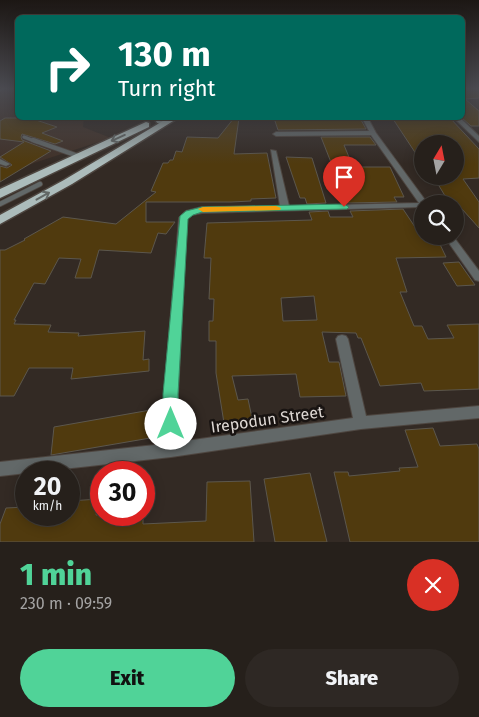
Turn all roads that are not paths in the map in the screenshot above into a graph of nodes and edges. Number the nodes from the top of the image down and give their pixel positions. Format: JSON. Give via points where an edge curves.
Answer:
{"nodes":[{"id":1,"x":161,"y":120,"type":"edge"},
{"id":2,"x":163,"y":120,"type":"edge"},
{"id":3,"x":366,"y":120,"type":"edge"},
{"id":4,"x":459,"y":120,"type":"edge"},
{"id":5,"x":373,"y":133,"type":"junction"},
{"id":6,"x":276,"y":134,"type":"dead end"},
{"id":7,"x":24,"y":137,"type":"dead end"},
{"id":8,"x":479,"y":140,"type":"edge"},
{"id":9,"x":273,"y":151,"type":"dead end"},
{"id":10,"x":78,"y":156,"type":"junction"},
{"id":11,"x":40,"y":184,"type":"dead end"},
{"id":12,"x":0,"y":194,"type":"edge"},
{"id":13,"x":417,"y":195,"type":"edge"},
{"id":14,"x":0,"y":204,"type":"edge"},
{"id":15,"x":414,"y":204,"type":"edge"},
{"id":16,"x":285,"y":208,"type":"junction"},
{"id":17,"x":0,"y":220,"type":"edge"},
{"id":18,"x":455,"y":245,"type":"edge"},
{"id":19,"x":479,"y":278,"type":"edge"},
{"id":20,"x":342,"y":338,"type":"dead end"},
{"id":21,"x":479,"y":412,"type":"edge"},
{"id":22,"x":361,"y":423,"type":"junction"},
{"id":23,"x":171,"y":450,"type":"junction"},
{"id":24,"x":0,"y":469,"type":"edge"}],
"edges":[{"from":1,"to":10,"type":"highway","one_way":true},
{"from":17,"to":2,"type":"highway","one_way":true,"via":[[68,182]]},
{"from":3,"to":5,"type":"street"},
{"from":4,"to":8,"type":"street"},
{"from":5,"to":6,"type":"street"},
{"from":5,"to":13,"type":"street"},
{"from":7,"to":10,"type":"lane"},
{"from":9,"to":16,"type":"street"},
{"from":10,"to":12,"type":"highway"},
{"from":11,"to":14,"type":"lane"},
{"from":15,"to":16,"type":"street"},
{"from":16,"to":23,"type":"street","via":[[202,210],[183,218],[171,394]]},
{"from":18,"to":19,"type":"street"},
{"from":20,"to":22,"type":"street"},
{"from":21,"to":22,"type":"street","name":"Irepodun Street"},
{"from":22,"to":23,"type":"street","name":"Irepodun Street"},
{"from":23,"to":24,"type":"street","name":"Irepodun Street"}]}
